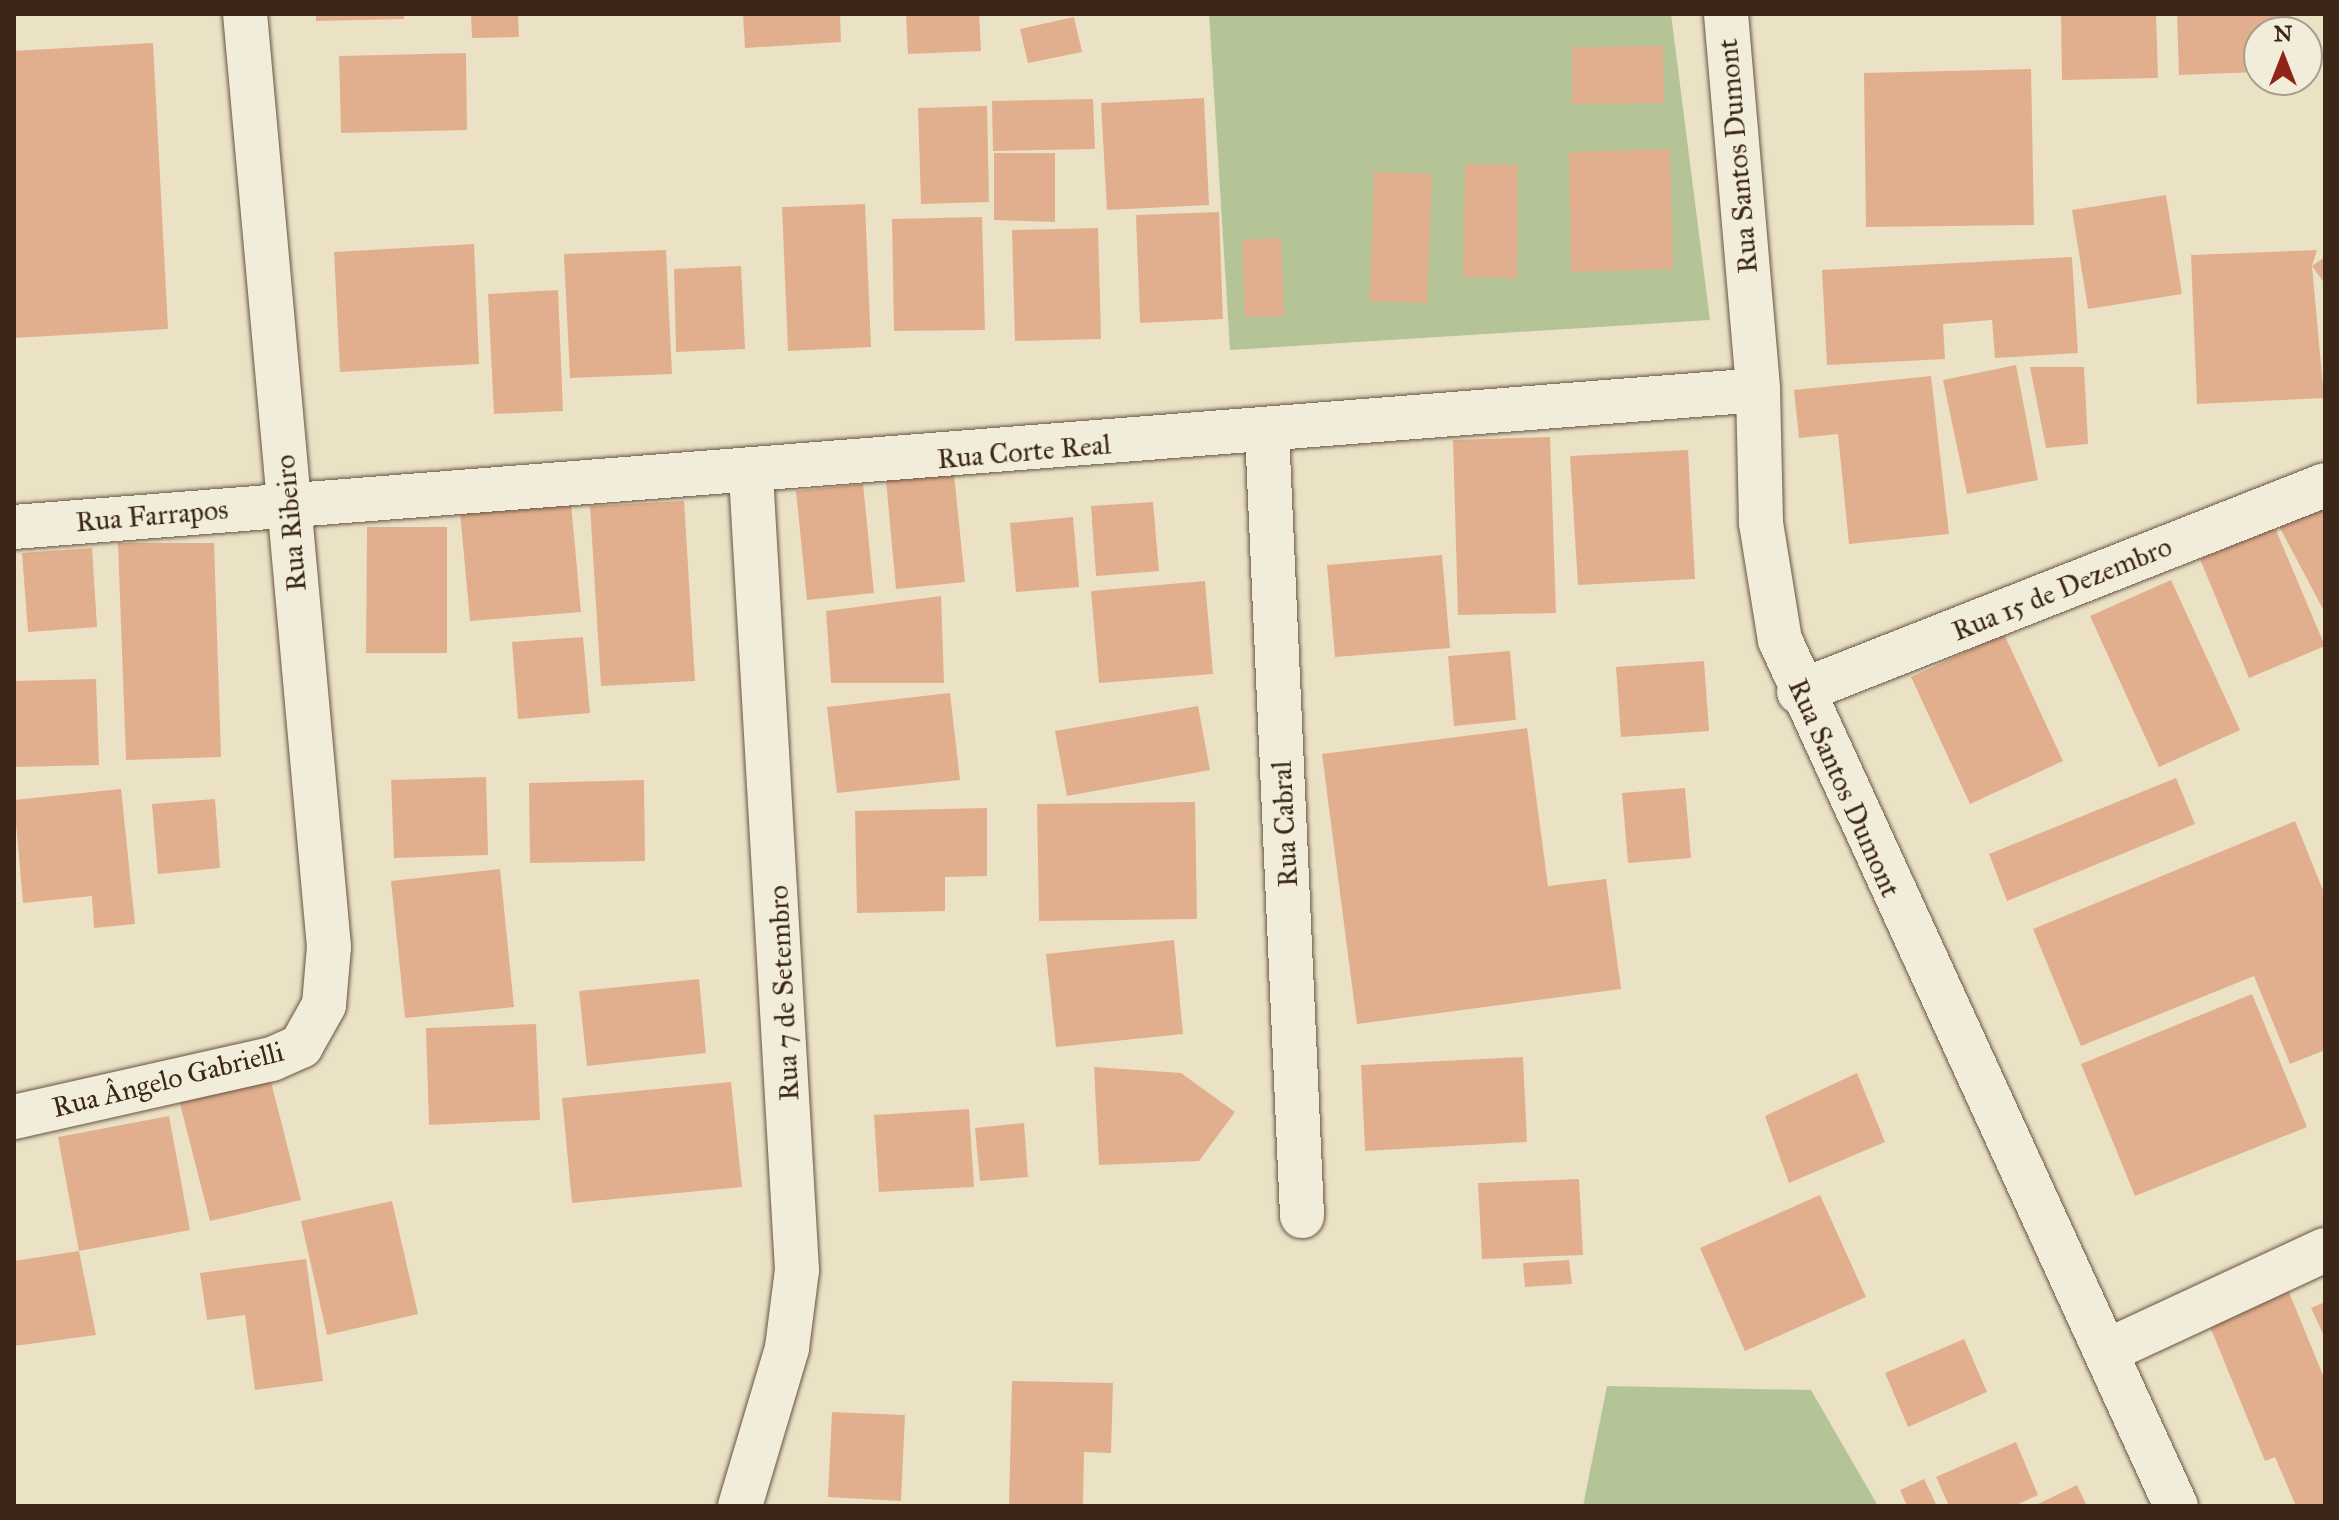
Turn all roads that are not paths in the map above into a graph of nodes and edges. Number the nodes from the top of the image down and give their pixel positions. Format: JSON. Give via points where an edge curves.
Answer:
{"nodes":[{"id":1,"x":245,"y":14,"type":"edge"},
{"id":2,"x":1726,"y":14,"type":"edge"},
{"id":3,"x":1758,"y":390,"type":"junction"},
{"id":4,"x":1267,"y":432,"type":"junction"},
{"id":5,"x":751,"y":474,"type":"junction"},
{"id":6,"x":2325,"y":485,"type":"edge"},
{"id":7,"x":290,"y":505,"type":"junction"},
{"id":8,"x":14,"y":527,"type":"edge"},
{"id":9,"x":1799,"y":692,"type":"junction"},
{"id":10,"x":314,"y":1031,"type":"joint"},
{"id":11,"x":14,"y":1117,"type":"edge"},
{"id":12,"x":1302,"y":1216,"type":"dead end"},
{"id":13,"x":2325,"y":1250,"type":"edge"},
{"id":14,"x":2107,"y":1351,"type":"junction"},
{"id":15,"x":740,"y":1506,"type":"edge"},
{"id":16,"x":2176,"y":1506,"type":"edge"}],
"edges":[{"from":1,"to":7,"type":"street","name":"Rua Ribeiro"},
{"from":2,"to":3,"type":"street","name":"Rua Santos Dumont"},
{"from":3,"to":4,"type":"street","name":"Rua Corte Real"},
{"from":3,"to":9,"type":"street","name":"Rua Santos Dumont","via":[[1769,598]]},
{"from":4,"to":5,"type":"street","name":"Rua Corte Real"},
{"from":4,"to":12,"type":"street","name":"Rua Cabral"},
{"from":5,"to":7,"type":"street","name":"Rua Corte Real"},
{"from":5,"to":15,"type":"street","name":"Rua 7 de Setembro","via":[[797,1270],[787,1348]]},
{"from":6,"to":9,"type":"street","name":"Rua 15 de Dezembro"},
{"from":7,"to":8,"type":"street","name":"Rua Farrapos"},
{"from":7,"to":10,"type":"street","name":"Rua Ribeiro","via":[[329,947],[324,1005]]},
{"from":9,"to":14,"type":"street","name":"Rua Santos Dumont"},
{"from":10,"to":11,"type":"street","name":"Rua Ângelo Gabrielli","via":[[301,1046],[272,1059]]},
{"from":13,"to":14,"type":"street"},
{"from":14,"to":16,"type":"street","name":"Rua Santos Dumont"}]}
